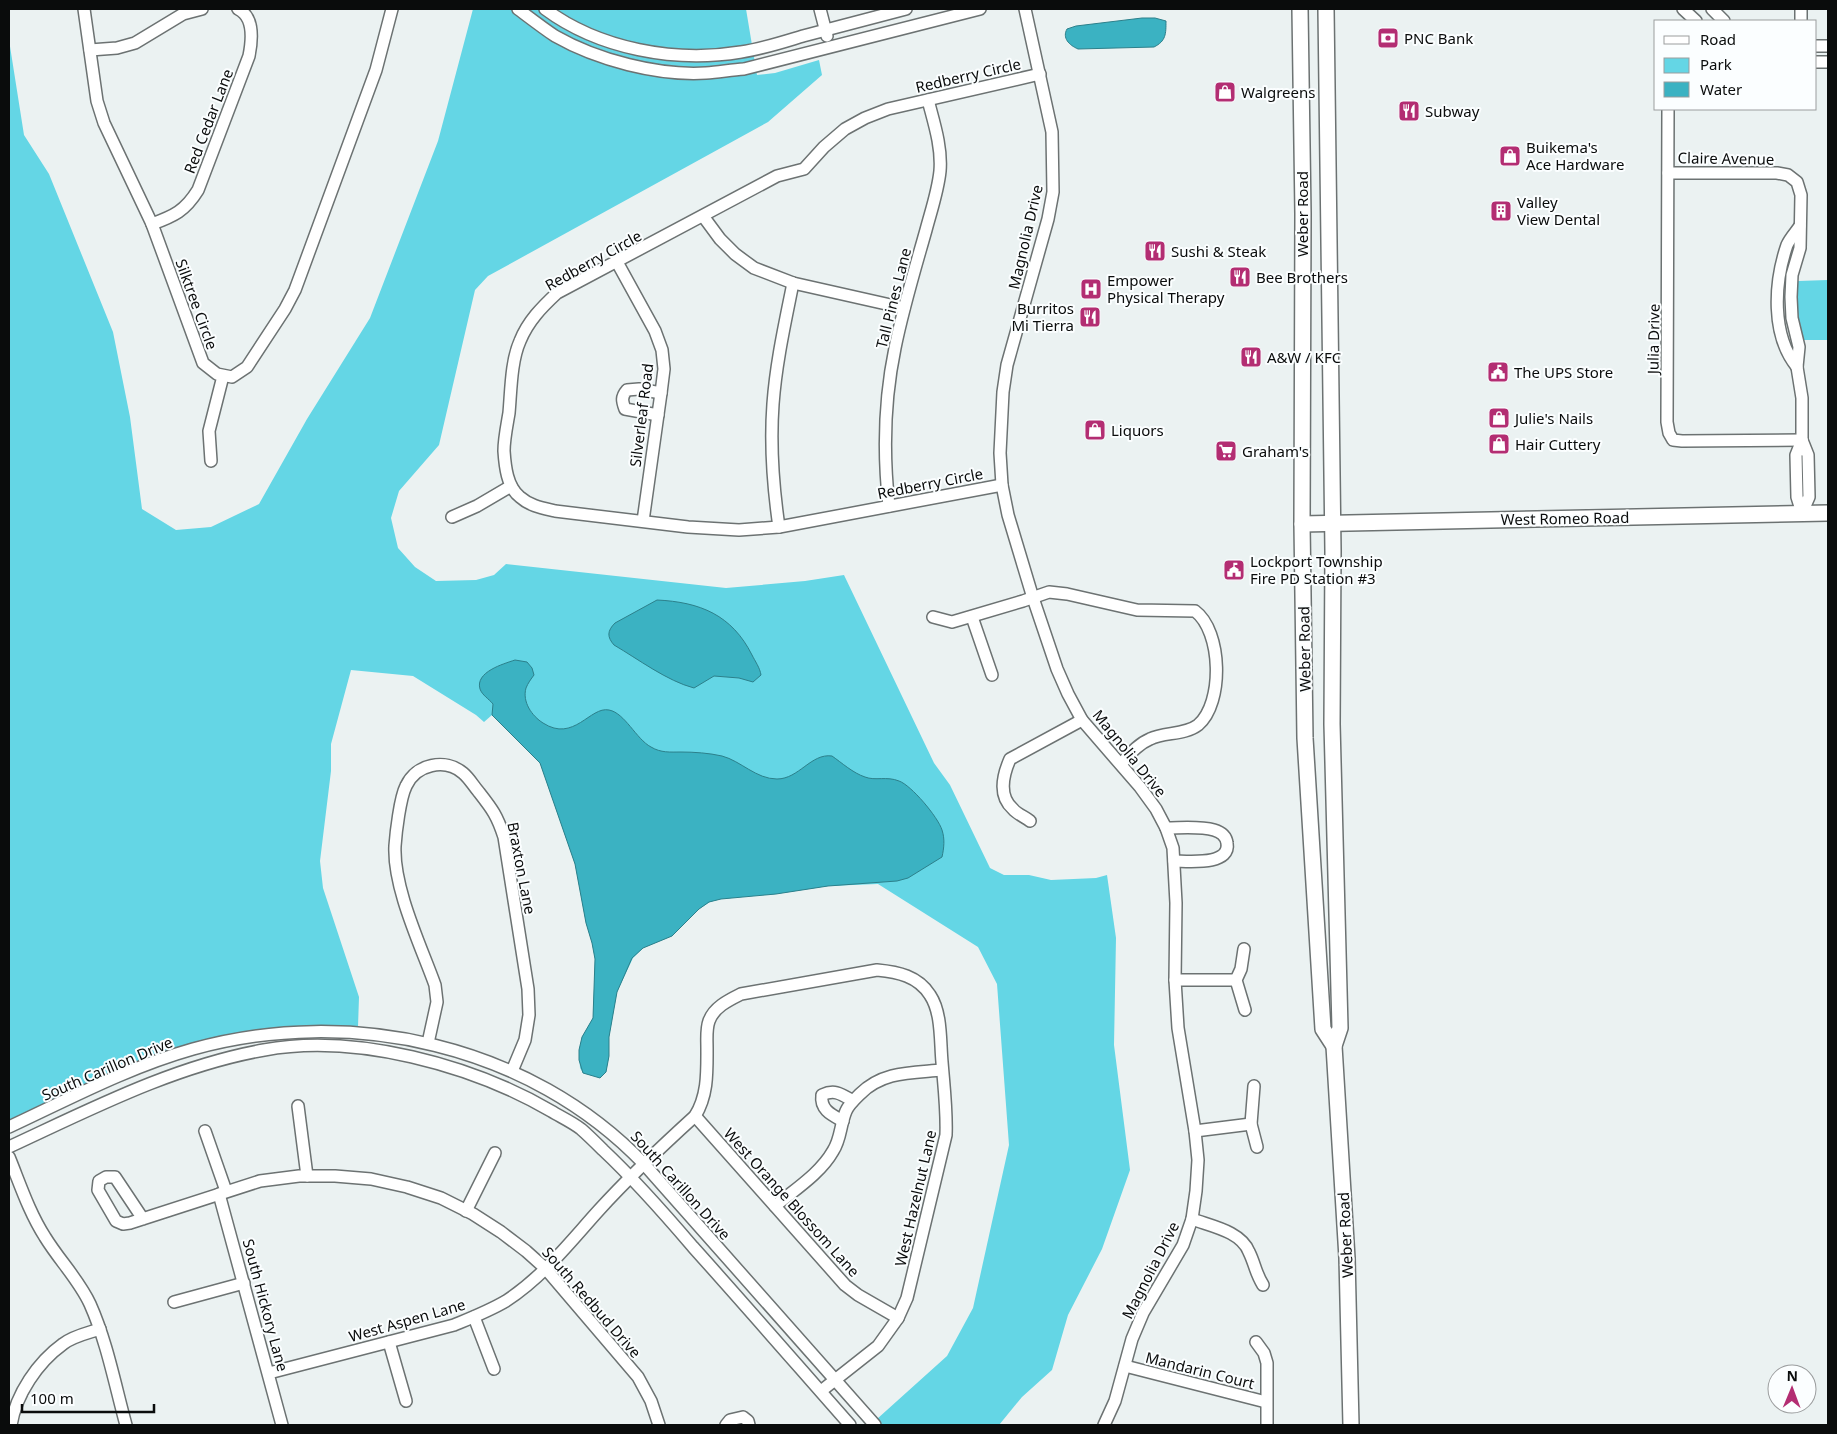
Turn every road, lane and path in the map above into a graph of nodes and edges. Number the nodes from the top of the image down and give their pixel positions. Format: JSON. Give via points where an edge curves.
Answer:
{"nodes":[{"id":1,"x":84,"y":9,"type":"edge"},
{"id":2,"x":202,"y":9,"type":"edge"},
{"id":3,"x":392,"y":9,"type":"edge"},
{"id":4,"x":518,"y":9,"type":"edge"},
{"id":5,"x":545,"y":9,"type":"edge"},
{"id":6,"x":820,"y":9,"type":"edge"},
{"id":7,"x":906,"y":9,"type":"edge"},
{"id":8,"x":980,"y":9,"type":"edge"},
{"id":9,"x":1025,"y":9,"type":"edge"},
{"id":10,"x":1300,"y":9,"type":"edge"},
{"id":11,"x":1326,"y":9,"type":"edge"},
{"id":12,"x":1683,"y":9,"type":"edge"},
{"id":13,"x":1712,"y":9,"type":"edge"},
{"id":14,"x":242,"y":10,"type":"edge"},
{"id":15,"x":1695,"y":20,"type":"edge"},
{"id":16,"x":1721,"y":20,"type":"edge"},
{"id":17,"x":825,"y":30,"type":"junction"},
{"id":18,"x":829,"y":46,"type":"junction"},
{"id":19,"x":90,"y":50,"type":"junction"},
{"id":20,"x":1040,"y":74,"type":"junction"},
{"id":21,"x":928,"y":100,"type":"junction"},
{"id":22,"x":1668,"y":110,"type":"edge"},
{"id":23,"x":1668,"y":173,"type":"junction"},
{"id":24,"x":703,"y":216,"type":"junction"},
{"id":25,"x":152,"y":224,"type":"junction"},
{"id":26,"x":617,"y":262,"type":"junction"},
{"id":27,"x":793,"y":283,"type":"junction"},
{"id":28,"x":904,"y":308,"type":"junction"},
{"id":29,"x":222,"y":376,"type":"junction"},
{"id":30,"x":661,"y":393,"type":"junction"},
{"id":31,"x":658,"y":415,"type":"junction"},
{"id":32,"x":1802,"y":440,"type":"junction"},
{"id":33,"x":210,"y":462,"type":"dead end"},
{"id":34,"x":1002,"y":485,"type":"junction"},
{"id":35,"x":512,"y":486,"type":"junction"},
{"id":36,"x":889,"y":506,"type":"junction"},
{"id":37,"x":1802,"y":513,"type":"junction"},
{"id":38,"x":1828,"y":513,"type":"edge"},
{"id":39,"x":452,"y":517,"type":"dead end"},
{"id":40,"x":643,"y":521,"type":"junction"},
{"id":41,"x":1302,"y":524,"type":"junction"},
{"id":42,"x":1333,"y":524,"type":"junction"},
{"id":43,"x":779,"y":527,"type":"junction"},
{"id":44,"x":1033,"y":598,"type":"junction"},
{"id":45,"x":933,"y":617,"type":"dead end"},
{"id":46,"x":972,"y":617,"type":"junction"},
{"id":47,"x":992,"y":675,"type":"dead end"},
{"id":48,"x":1082,"y":720,"type":"junction"},
{"id":49,"x":1121,"y":764,"type":"junction"},
{"id":50,"x":1030,"y":821,"type":"dead end"},
{"id":51,"x":1166,"y":828,"type":"junction"},
{"id":52,"x":1174,"y":861,"type":"junction"},
{"id":53,"x":1244,"y":949,"type":"dead end"},
{"id":54,"x":1175,"y":980,"type":"junction"},
{"id":55,"x":1236,"y":980,"type":"junction"},
{"id":56,"x":1245,"y":1010,"type":"dead end"},
{"id":57,"x":428,"y":1043,"type":"junction"},
{"id":58,"x":1334,"y":1046,"type":"junction"},
{"id":59,"x":942,"y":1070,"type":"junction"},
{"id":60,"x":512,"y":1071,"type":"junction"},
{"id":61,"x":1254,"y":1086,"type":"dead end"},
{"id":62,"x":853,"y":1101,"type":"junction"},
{"id":63,"x":298,"y":1106,"type":"dead end"},
{"id":64,"x":695,"y":1116,"type":"junction"},
{"id":65,"x":843,"y":1121,"type":"junction"},
{"id":66,"x":1251,"y":1124,"type":"junction"},
{"id":67,"x":9,"y":1127,"type":"edge"},
{"id":68,"x":205,"y":1131,"type":"dead end"},
{"id":69,"x":1195,"y":1131,"type":"junction"},
{"id":70,"x":9,"y":1146,"type":"edge"},
{"id":71,"x":1257,"y":1147,"type":"dead end"},
{"id":72,"x":496,"y":1153,"type":"dead end"},
{"id":73,"x":9,"y":1157,"type":"edge"},
{"id":74,"x":644,"y":1164,"type":"junction"},
{"id":75,"x":307,"y":1176,"type":"junction"},
{"id":76,"x":632,"y":1177,"type":"junction"},
{"id":77,"x":223,"y":1193,"type":"junction"},
{"id":78,"x":775,"y":1206,"type":"junction"},
{"id":79,"x":466,"y":1211,"type":"junction"},
{"id":80,"x":143,"y":1219,"type":"junction"},
{"id":81,"x":1192,"y":1219,"type":"junction"},
{"id":82,"x":545,"y":1268,"type":"junction"},
{"id":83,"x":244,"y":1283,"type":"junction"},
{"id":84,"x":1263,"y":1285,"type":"dead end"},
{"id":85,"x":174,"y":1302,"type":"dead end"},
{"id":86,"x":474,"y":1317,"type":"junction"},
{"id":87,"x":898,"y":1318,"type":"junction"},
{"id":88,"x":100,"y":1329,"type":"junction"},
{"id":89,"x":389,"y":1342,"type":"junction"},
{"id":90,"x":1256,"y":1342,"type":"dead end"},
{"id":91,"x":1125,"y":1366,"type":"junction"},
{"id":92,"x":494,"y":1369,"type":"dead end"},
{"id":93,"x":269,"y":1374,"type":"junction"},
{"id":94,"x":834,"y":1381,"type":"junction"},
{"id":95,"x":821,"y":1391,"type":"junction"},
{"id":96,"x":406,"y":1401,"type":"dead end"},
{"id":97,"x":1266,"y":1402,"type":"junction"},
{"id":98,"x":11,"y":1425,"type":"edge"},
{"id":99,"x":126,"y":1425,"type":"edge"},
{"id":100,"x":282,"y":1425,"type":"edge"},
{"id":101,"x":659,"y":1425,"type":"edge"},
{"id":102,"x":726,"y":1425,"type":"edge"},
{"id":103,"x":749,"y":1425,"type":"edge"},
{"id":104,"x":850,"y":1425,"type":"edge"},
{"id":105,"x":875,"y":1425,"type":"edge"},
{"id":106,"x":1104,"y":1425,"type":"edge"},
{"id":107,"x":1267,"y":1425,"type":"edge"},
{"id":108,"x":1351,"y":1425,"type":"edge"}],
"edges":[{"from":1,"to":19,"type":"street","name":"Silktree Circle"},
{"from":2,"to":19,"type":"street","via":[[183,14],[135,43]]},
{"from":3,"to":29,"type":"street","via":[[376,70],[295,290],[286,309],[247,366],[232,377]]},
{"from":4,"to":18,"type":"street","via":[[555,36],[590,52],[627,64],[667,71],[705,73],[744,68]]},
{"from":5,"to":17,"type":"street","via":[[589,34],[630,48],[670,55],[740,52]]},
{"from":6,"to":17,"type":"street"},
{"from":7,"to":17,"type":"street"},
{"from":8,"to":18,"type":"street"},
{"from":9,"to":20,"type":"street","name":"Magnolia Drive"},
{"from":10,"to":41,"type":"main road","name":"Weber Road"},
{"from":11,"to":42,"type":"main road","name":"Weber Road"},
{"from":12,"to":15,"type":"street"},
{"from":13,"to":16,"type":"street"},
{"from":14,"to":25,"type":"street","name":"Red Cedar Lane","via":[[250,27],[252,42],[249,56],[198,190],[184,209],[173,217]]},
{"from":17,"to":18,"type":"street"},
{"from":19,"to":25,"type":"street","name":"Silktree Circle","via":[[97,101],[104,123]]},
{"from":20,"to":21,"type":"street","name":"Redberry Circle"},
{"from":20,"to":34,"type":"street","name":"Magnolia Drive","via":[[1052,132],[1053,192],[1003,392]]},
{"from":21,"to":24,"type":"street","name":"Redberry Circle","via":[[865,118],[845,129],[804,169],[777,176]]},
{"from":21,"to":28,"type":"street","name":"Tall Pines Lane","via":[[940,147],[940,171]]},
{"from":22,"to":23,"type":"street","name":"Julia Drive"},
{"from":23,"to":32,"type":"street","name":"Julia Drive","via":[[1669,433],[1673,440],[1682,441]]},
{"from":23,"to":32,"type":"street","name":"Claire Avenue","via":[[1777,173],[1788,175],[1797,182],[1801,195],[1800,226],[1788,243],[1777,298],[1788,356],[1797,367],[1802,398]]},
{"from":24,"to":26,"type":"street","name":"Redberry Circle"},
{"from":24,"to":27,"type":"street","via":[[735,254],[754,268]]},
{"from":25,"to":29,"type":"street","name":"Silktree Circle","via":[[203,363]]},
{"from":26,"to":30,"type":"street","name":"Silverleaf Road","via":[[662,350]]},
{"from":26,"to":35,"type":"street","name":"Redberry Circle","via":[[557,293],[536,314],[519,342],[504,450],[507,476]]},
{"from":27,"to":28,"type":"street"},
{"from":27,"to":43,"type":"street","via":[[773,404],[773,474]]},
{"from":28,"to":36,"type":"street","name":"Tall Pines Lane","via":[[890,372],[886,413]]},
{"from":29,"to":33,"type":"street","via":[[209,431]]},
{"from":30,"to":31,"type":"street","name":"Silverleaf Road"},
{"from":30,"to":31,"type":"street","via":[[627,390],[622,401],[625,409]]},
{"from":31,"to":40,"type":"street","name":"Silverleaf Road"},
{"from":32,"to":37,"type":"street","name":"Claire Avenue","via":[[1808,455],[1809,497]]},
{"from":34,"to":36,"type":"street","name":"Redberry Circle"},
{"from":34,"to":44,"type":"street","name":"Magnolia Drive"},
{"from":35,"to":39,"type":"street"},
{"from":35,"to":40,"type":"street","name":"Redberry Circle","via":[[519,497],[533,506]]},
{"from":36,"to":43,"type":"street","name":"Redberry Circle"},
{"from":37,"to":38,"type":"main road","name":"West Romeo Road"},
{"from":37,"to":42,"type":"main road","name":"West Romeo Road"},
{"from":40,"to":43,"type":"street","name":"Redberry Circle","via":[[739,530]]},
{"from":41,"to":42,"type":"main road","name":"West Romeo Road"},
{"from":41,"to":58,"type":"main road","name":"Weber Road","via":[[1305,738],[1321,1009],[1323,1029]]},
{"from":42,"to":58,"type":"main road","name":"Weber Road","via":[[1332,724],[1340,1028]]},
{"from":44,"to":46,"type":"street"},
{"from":44,"to":48,"type":"street","name":"Magnolia Drive","via":[[1057,669]]},
{"from":44,"to":49,"type":"street","via":[[1049,592],[1137,610],[1195,612],[1207,625],[1217,670],[1211,703],[1204,718],[1197,726],[1182,732],[1139,744]]},
{"from":45,"to":46,"type":"street","via":[[952,622]]},
{"from":46,"to":47,"type":"street"},
{"from":48,"to":49,"type":"street","name":"Magnolia Drive"},
{"from":48,"to":50,"type":"street","via":[[1010,759],[1003,780],[1004,793],[1012,809]]},
{"from":49,"to":51,"type":"street","name":"Magnolia Drive","via":[[1156,809]]},
{"from":51,"to":52,"type":"street","name":"Magnolia Drive"},
{"from":51,"to":52,"type":"street","via":[[1209,829],[1222,834],[1228,847],[1220,858],[1212,861]]},
{"from":52,"to":54,"type":"street","name":"Magnolia Drive"},
{"from":53,"to":55,"type":"street"},
{"from":54,"to":55,"type":"street"},
{"from":54,"to":69,"type":"street","name":"Magnolia Drive","via":[[1178,1028]]},
{"from":55,"to":56,"type":"street"},
{"from":57,"to":60,"type":"street","name":"South Carillon Drive"},
{"from":57,"to":60,"type":"street","name":"Braxton Lane","via":[[437,1002],[435,985],[400,889],[396,846],[406,785],[424,767],[444,764],[464,774],[498,819],[504,837],[528,989],[529,1015],[525,1040]]},
{"from":57,"to":67,"type":"street","name":"South Carillon Drive","via":[[395,1036],[337,1031],[251,1037],[194,1049],[152,1063]]},
{"from":58,"to":108,"type":"main road","name":"Weber Road","via":[[1347,1258]]},
{"from":59,"to":62,"type":"street","via":[[888,1076],[872,1084]]},
{"from":59,"to":64,"type":"street","name":"West Hazelnut Lane","via":[[938,1013],[931,995],[906,975],[877,970],[741,994],[728,1000],[709,1020],[705,1092]]},
{"from":59,"to":87,"type":"street","name":"West Hazelnut Lane","via":[[946,1135],[907,1298]]},
{"from":60,"to":74,"type":"street","name":"South Carillon Drive","via":[[586,1113],[621,1140]]},
{"from":61,"to":66,"type":"street"},
{"from":62,"to":65,"type":"street"},
{"from":62,"to":65,"type":"street","via":[[838,1092],[822,1095],[822,1106]]},
{"from":63,"to":75,"type":"street"},
{"from":64,"to":74,"type":"street","name":"West Hazelnut Lane"},
{"from":64,"to":78,"type":"street","name":"West Orange Blossom Lane"},
{"from":65,"to":78,"type":"street","via":[[840,1138],[821,1167]]},
{"from":66,"to":69,"type":"street"},
{"from":66,"to":71,"type":"street"},
{"from":68,"to":77,"type":"street","name":"South Hickory Lane"},
{"from":69,"to":81,"type":"street","name":"Magnolia Drive","via":[[1198,1160]]},
{"from":70,"to":76,"type":"street","name":"South Carillon Drive","via":[[155,1081],[221,1059],[265,1049],[336,1046],[388,1052],[426,1061],[465,1072],[528,1098],[581,1129]]},
{"from":72,"to":79,"type":"street"},
{"from":73,"to":88,"type":"street","via":[[34,1219],[81,1287]]},
{"from":74,"to":76,"type":"street","name":"West Aspen Lane"},
{"from":74,"to":94,"type":"street","name":"South Carillon Drive"},
{"from":75,"to":77,"type":"street","name":"South Redbud Drive","via":[[260,1181]]},
{"from":75,"to":79,"type":"street","name":"South Redbud Drive","via":[[371,1179],[406,1186]]},
{"from":76,"to":82,"type":"street","name":"West Aspen Lane"},
{"from":76,"to":95,"type":"street","name":"South Carillon Drive"},
{"from":77,"to":80,"type":"street","name":"South Redbud Drive"},
{"from":77,"to":83,"type":"street","name":"South Hickory Lane"},
{"from":78,"to":87,"type":"street","name":"West Orange Blossom Lane","via":[[845,1285]]},
{"from":79,"to":82,"type":"street","name":"South Redbud Drive","via":[[501,1232]]},
{"from":80,"to":80,"type":"street","name":"South Redbud Drive","via":[[115,1177],[106,1176],[99,1181],[98,1190],[116,1221],[123,1224]]},
{"from":81,"to":84,"type":"street","via":[[1227,1231],[1241,1241],[1249,1250]]},
{"from":81,"to":91,"type":"street","name":"Magnolia Drive","via":[[1183,1245],[1132,1339]]},
{"from":82,"to":86,"type":"street","name":"West Aspen Lane","via":[[524,1288]]},
{"from":82,"to":101,"type":"street","name":"South Redbud Drive","via":[[638,1377]]},
{"from":83,"to":85,"type":"street"},
{"from":83,"to":93,"type":"street","name":"South Hickory Lane"},
{"from":86,"to":89,"type":"street","name":"West Aspen Lane"},
{"from":86,"to":92,"type":"street"},
{"from":87,"to":94,"type":"street","name":"West Hazelnut Lane","via":[[878,1346]]},
{"from":88,"to":98,"type":"street","via":[[64,1342],[33,1374],[13,1412]]},
{"from":88,"to":99,"type":"street"},
{"from":89,"to":93,"type":"street","name":"West Aspen Lane"},
{"from":89,"to":96,"type":"street"},
{"from":90,"to":97,"type":"street","name":"Mandarin Court","via":[[1267,1363]]},
{"from":91,"to":97,"type":"street","name":"Mandarin Court"},
{"from":91,"to":106,"type":"street","name":"Magnolia Drive"},
{"from":93,"to":100,"type":"street","name":"South Hickory Lane"},
{"from":94,"to":95,"type":"street","name":"West Hazelnut Lane"},
{"from":94,"to":105,"type":"street","name":"South Carillon Drive"},
{"from":95,"to":104,"type":"street","name":"South Carillon Drive"},
{"from":97,"to":107,"type":"street","name":"Mandarin Court"},
{"from":102,"to":103,"type":"street","via":[[730,1420],[743,1417]]}]}
